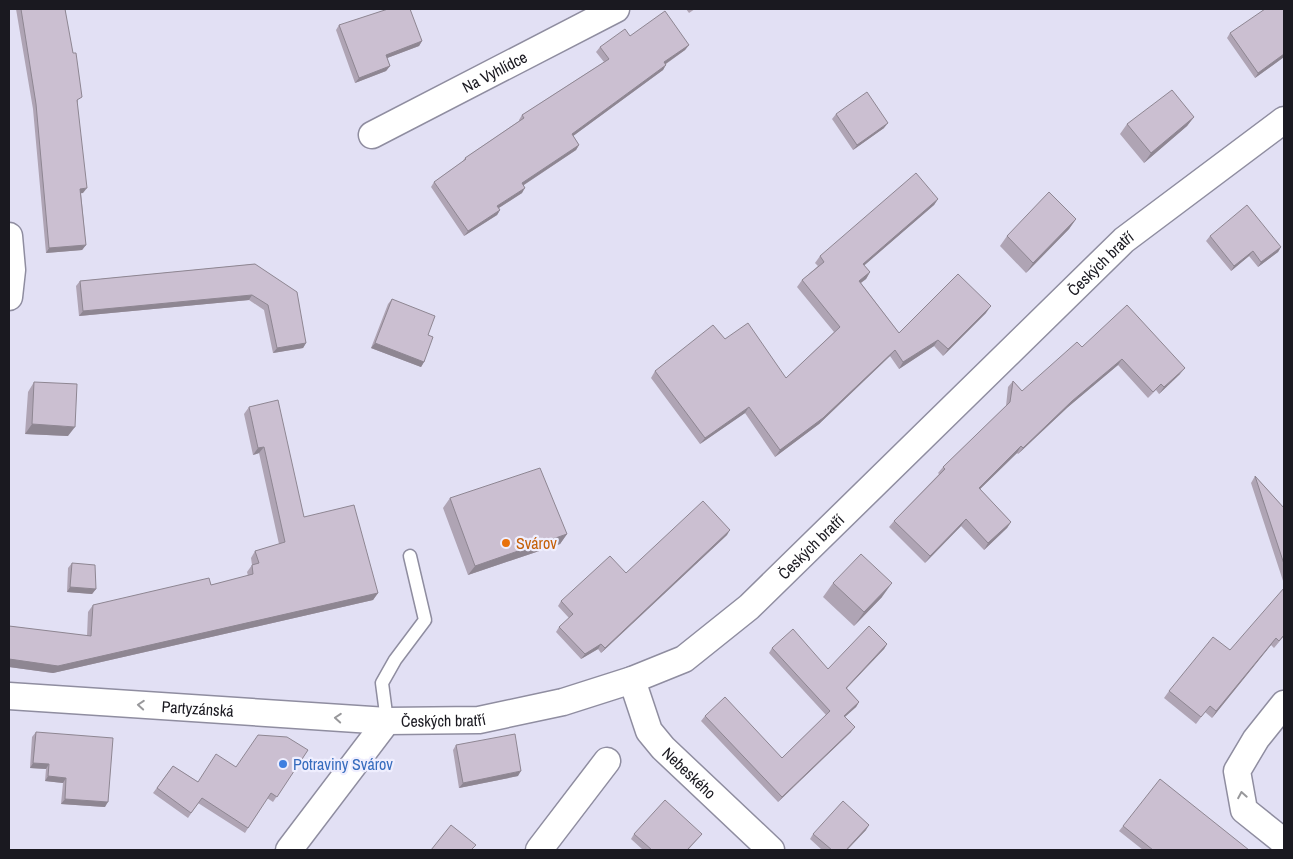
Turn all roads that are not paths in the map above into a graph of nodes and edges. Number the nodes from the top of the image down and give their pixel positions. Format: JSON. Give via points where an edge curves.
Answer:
{"nodes":[{"id":1,"x":616,"y":9,"type":"edge"},
{"id":2,"x":1284,"y":120,"type":"edge"},
{"id":3,"x":372,"y":135,"type":"dead end"},
{"id":4,"x":9,"y":236,"type":"edge"},
{"id":5,"x":9,"y":297,"type":"edge"},
{"id":6,"x":410,"y":556,"type":"dead end"},
{"id":7,"x":632,"y":680,"type":"junction"},
{"id":8,"x":9,"y":696,"type":"edge"},
{"id":9,"x":1284,"y":704,"type":"edge"},
{"id":10,"x":387,"y":721,"type":"junction"},
{"id":11,"x":607,"y":761,"type":"dead end"},
{"id":12,"x":1284,"y":842,"type":"edge"},
{"id":13,"x":289,"y":850,"type":"edge"},
{"id":14,"x":539,"y":850,"type":"edge"},
{"id":15,"x":771,"y":850,"type":"edge"}],
"edges":[{"from":1,"to":3,"type":"street","name":"Na Vyhlídce"},
{"from":2,"to":7,"type":"street","name":"Českých bratří","via":[[1124,240],[749,607],[684,659]]},
{"from":4,"to":5,"type":"street","via":[[12,270]]},
{"from":6,"to":10,"type":"lane","via":[[425,620],[382,683]]},
{"from":7,"to":10,"type":"street","name":"Českých bratří","via":[[563,702],[479,720]]},
{"from":7,"to":15,"type":"street","name":"Nebeského","via":[[650,731],[662,748]]},
{"from":10,"to":8,"type":"street","name":"Partyzánská","one_way":true},
{"from":12,"to":9,"type":"street","one_way":true,"via":[[1244,810],[1237,771],[1256,739]]},
{"from":10,"to":13,"type":"street","name":"Českých bratří"},
{"from":11,"to":14,"type":"street"}]}
